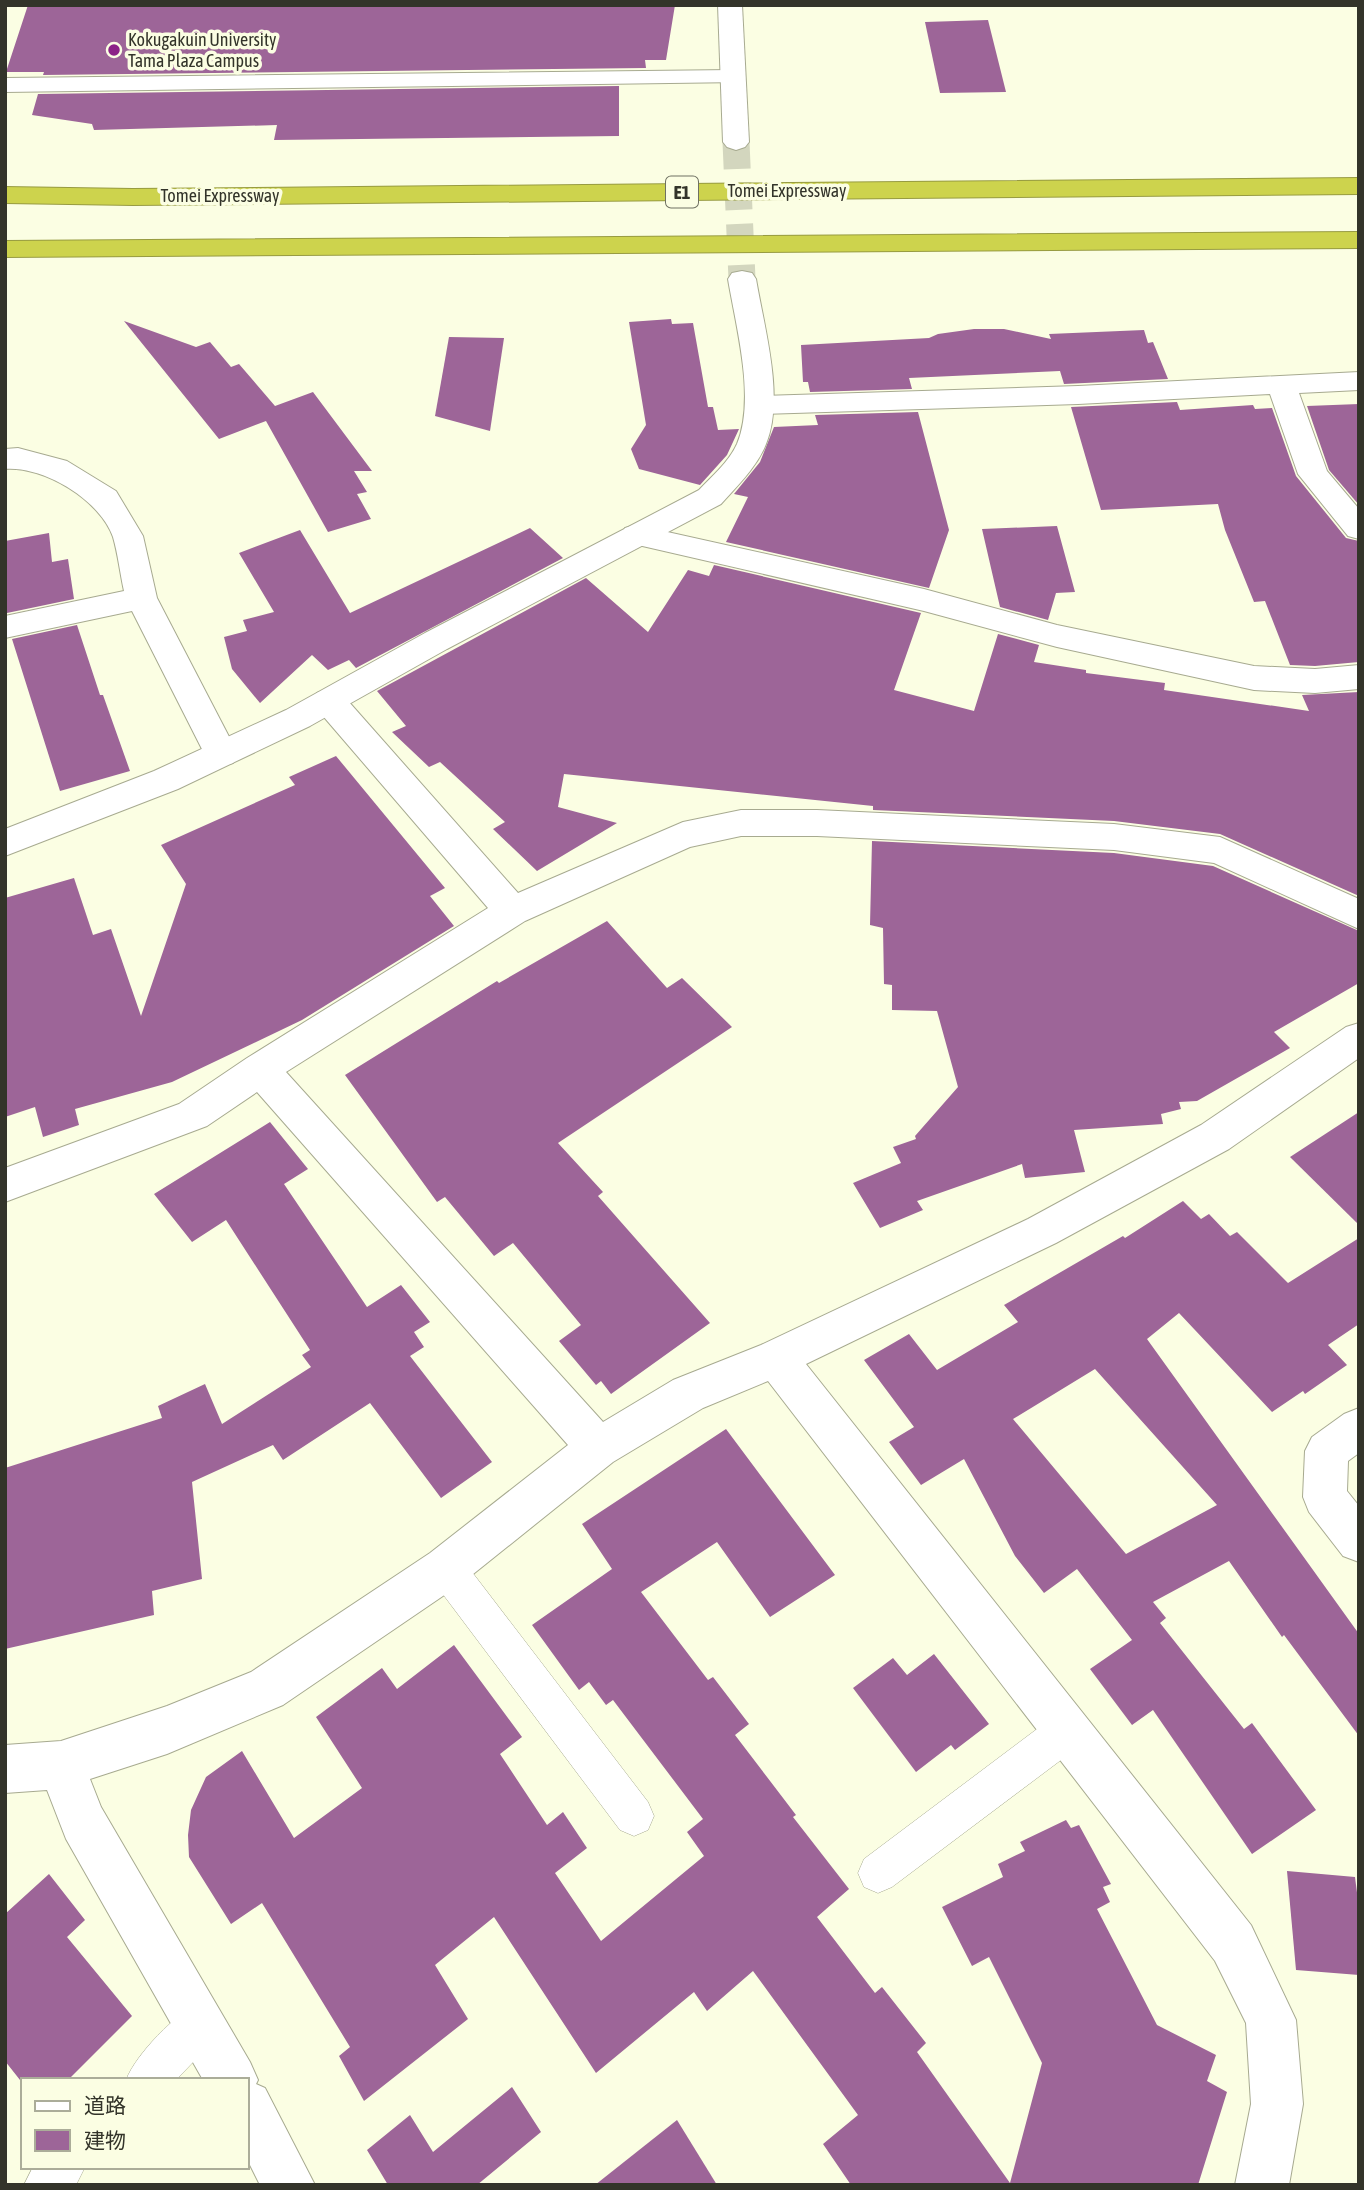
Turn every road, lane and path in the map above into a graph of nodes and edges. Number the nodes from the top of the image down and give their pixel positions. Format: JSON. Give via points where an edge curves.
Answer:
{"nodes":[{"id":1,"x":731,"y":7,"type":"edge"},
{"id":2,"x":733,"y":77,"type":"junction"},
{"id":3,"x":5,"y":85,"type":"edge"},
{"id":4,"x":736,"y":142,"type":"tunnel mouth"},
{"id":5,"x":1359,"y":186,"type":"edge"},
{"id":6,"x":5,"y":195,"type":"edge"},
{"id":7,"x":1359,"y":240,"type":"edge"},
{"id":8,"x":5,"y":249,"type":"edge"},
{"id":9,"x":742,"y":279,"type":"tunnel mouth"},
{"id":10,"x":1359,"y":381,"type":"edge"},
{"id":11,"x":1282,"y":384,"type":"junction"},
{"id":12,"x":760,"y":405,"type":"junction"},
{"id":13,"x":5,"y":459,"type":"edge"},
{"id":14,"x":1359,"y":529,"type":"edge"},
{"id":15,"x":636,"y":535,"type":"junction"},
{"id":16,"x":141,"y":598,"type":"junction"},
{"id":17,"x":5,"y":627,"type":"edge"},
{"id":18,"x":1359,"y":677,"type":"edge"},
{"id":19,"x":329,"y":701,"type":"junction"},
{"id":20,"x":221,"y":754,"type":"junction"},
{"id":21,"x":5,"y":843,"type":"edge"},
{"id":22,"x":512,"y":911,"type":"junction"},
{"id":23,"x":1359,"y":915,"type":"edge"},
{"id":24,"x":1359,"y":1038,"type":"edge"},
{"id":25,"x":260,"y":1069,"type":"junction"},
{"id":26,"x":5,"y":1185,"type":"edge"},
{"id":27,"x":776,"y":1358,"type":"junction"},
{"id":28,"x":1359,"y":1428,"type":"edge"},
{"id":29,"x":598,"y":1448,"type":"junction"},
{"id":30,"x":1359,"y":1541,"type":"edge"},
{"id":31,"x":446,"y":1568,"type":"junction"},
{"id":32,"x":1067,"y":1731,"type":"junction"},
{"id":33,"x":61,"y":1765,"type":"junction"},
{"id":34,"x":5,"y":1769,"type":"edge"},
{"id":35,"x":634,"y":1816,"type":"dead end"},
{"id":36,"x":878,"y":1873,"type":"dead end"},
{"id":37,"x":201,"y":2023,"type":"junction"},
{"id":38,"x":149,"y":2078,"type":"edge"},
{"id":39,"x":231,"y":2078,"type":"edge"},
{"id":40,"x":248,"y":2108,"type":"edge"},
{"id":41,"x":61,"y":2169,"type":"edge"},
{"id":42,"x":46,"y":2185,"type":"edge"},
{"id":43,"x":289,"y":2185,"type":"edge"},
{"id":44,"x":1262,"y":2185,"type":"edge"}],
"edges":[{"from":1,"to":2,"type":"street"},
{"from":2,"to":3,"type":"street"},
{"from":2,"to":4,"type":"street"},
{"from":5,"to":6,"type":"highway","name":"Tomei Expressway","number":"E1"},
{"from":7,"to":8,"type":"highway"},
{"from":9,"to":12,"type":"street"},
{"from":10,"to":11,"type":"street"},
{"from":11,"to":12,"type":"street"},
{"from":11,"to":14,"type":"street","via":[[1313,474]]},
{"from":12,"to":15,"type":"street","via":[[752,443],[710,497]]},
{"from":13,"to":16,"type":"street","via":[[56,468],[105,498],[128,536]]},
{"from":15,"to":18,"type":"street","via":[[1254,678],[1315,681]]},
{"from":15,"to":19,"type":"street"},
{"from":16,"to":17,"type":"street"},
{"from":16,"to":20,"type":"street"},
{"from":19,"to":20,"type":"street"},
{"from":19,"to":22,"type":"street"},
{"from":20,"to":21,"type":"street"},
{"from":22,"to":23,"type":"street","via":[[683,835],[741,823],[817,823],[1114,837],[1220,850]]},
{"from":22,"to":25,"type":"street"},
{"from":24,"to":27,"type":"street","via":[[1215,1137],[1042,1231]]},
{"from":25,"to":26,"type":"street","via":[[193,1115]]},
{"from":25,"to":29,"type":"street"},
{"from":27,"to":29,"type":"street","via":[[688,1394]]},
{"from":27,"to":32,"type":"street"},
{"from":28,"to":30,"type":"street","via":[[1326,1451],[1325,1497]]},
{"from":29,"to":31,"type":"street"},
{"from":31,"to":33,"type":"street","via":[[267,1689],[167,1730]]},
{"from":31,"to":35,"type":"lane"},
{"from":32,"to":36,"type":"lane"},
{"from":32,"to":44,"type":"street","via":[[1233,1943],[1271,2020],[1277,2104]]},
{"from":33,"to":34,"type":"street"},
{"from":33,"to":37,"type":"street","via":[[83,1822]]},
{"from":37,"to":38,"type":"lane"},
{"from":37,"to":39,"type":"street"},
{"from":40,"to":43,"type":"street"},
{"from":41,"to":42,"type":"lane"}]}
